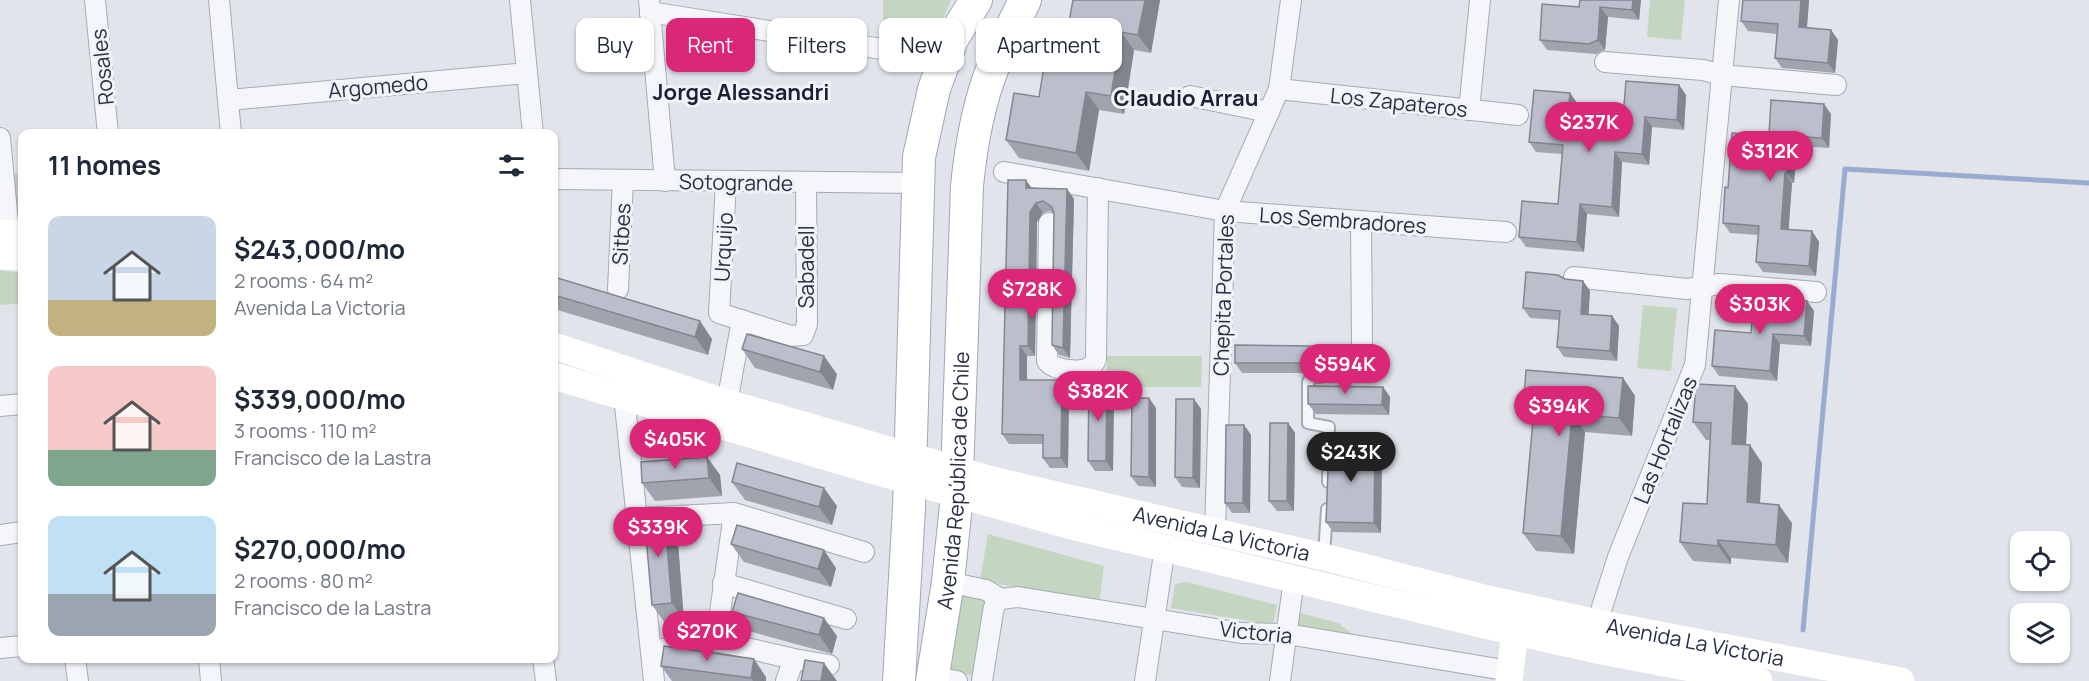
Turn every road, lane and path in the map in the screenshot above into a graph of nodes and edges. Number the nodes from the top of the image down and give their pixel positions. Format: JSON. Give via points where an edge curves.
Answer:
{"nodes":[{"id":1,"x":95,"y":0,"type":"edge"},
{"id":2,"x":520,"y":0,"type":"edge"},
{"id":3,"x":976,"y":0,"type":"edge"},
{"id":4,"x":1025,"y":0,"type":"edge"},
{"id":5,"x":1291,"y":0,"type":"edge"},
{"id":6,"x":1480,"y":0,"type":"edge"},
{"id":7,"x":1729,"y":0,"type":"edge"},
{"id":8,"x":225,"y":1,"type":"edge"},
{"id":9,"x":649,"y":6,"type":"edge"},
{"id":10,"x":964,"y":20,"type":"edge"},
{"id":11,"x":879,"y":47,"type":"edge"},
{"id":12,"x":1605,"y":62,"type":"dead end"},
{"id":13,"x":940,"y":72,"type":"edge"},
{"id":14,"x":527,"y":73,"type":"junction"},
{"id":15,"x":1722,"y":75,"type":"junction"},
{"id":16,"x":1836,"y":85,"type":"dead end"},
{"id":17,"x":1279,"y":89,"type":"junction"},
{"id":18,"x":1190,"y":96,"type":"dead end"},
{"id":19,"x":228,"y":100,"type":"junction"},
{"id":20,"x":1468,"y":110,"type":"junction"},
{"id":21,"x":1269,"y":112,"type":"junction"},
{"id":22,"x":1518,"y":115,"type":"dead end"},
{"id":23,"x":108,"y":129,"type":"edge"},
{"id":24,"x":231,"y":129,"type":"edge"},
{"id":25,"x":533,"y":129,"type":"edge"},
{"id":26,"x":0,"y":138,"type":"edge"},
{"id":27,"x":1004,"y":172,"type":"dead end"},
{"id":28,"x":558,"y":179,"type":"edge"},
{"id":29,"x":623,"y":180,"type":"junction"},
{"id":30,"x":665,"y":181,"type":"junction"},
{"id":31,"x":726,"y":182,"type":"junction"},
{"id":32,"x":806,"y":183,"type":"junction"},
{"id":33,"x":918,"y":183,"type":"junction"},
{"id":34,"x":1098,"y":188,"type":"junction"},
{"id":35,"x":1225,"y":211,"type":"junction"},
{"id":36,"x":1361,"y":221,"type":"junction"},
{"id":37,"x":1049,"y":223,"type":"dead end"},
{"id":38,"x":1506,"y":232,"type":"dead end"},
{"id":39,"x":8,"y":239,"type":"edge"},
{"id":40,"x":18,"y":252,"type":"edge"},
{"id":41,"x":1574,"y":277,"type":"edge"},
{"id":42,"x":1704,"y":288,"type":"junction"},
{"id":43,"x":618,"y":289,"type":"dead end"},
{"id":44,"x":1816,"y":291,"type":"dead end"},
{"id":45,"x":719,"y":313,"type":"joint"},
{"id":46,"x":742,"y":320,"type":"junction"},
{"id":47,"x":1362,"y":344,"type":"dead end"},
{"id":48,"x":558,"y":347,"type":"edge"},
{"id":49,"x":1382,"y":363,"type":"dead end"},
{"id":50,"x":558,"y":377,"type":"edge"},
{"id":51,"x":624,"y":396,"type":"junction"},
{"id":52,"x":728,"y":403,"type":"junction"},
{"id":53,"x":18,"y":404,"type":"edge"},
{"id":54,"x":0,"y":406,"type":"edge"},
{"id":55,"x":910,"y":467,"type":"junction"},
{"id":56,"x":956,"y":481,"type":"junction"},
{"id":57,"x":1327,"y":489,"type":"edge"},
{"id":58,"x":1327,"y":501,"type":"edge"},
{"id":59,"x":734,"y":513,"type":"junction"},
{"id":60,"x":637,"y":518,"type":"junction"},
{"id":61,"x":1215,"y":530,"type":"junction"},
{"id":62,"x":18,"y":533,"type":"edge"},
{"id":63,"x":0,"y":535,"type":"edge"},
{"id":64,"x":1165,"y":547,"type":"junction"},
{"id":65,"x":864,"y":552,"type":"dead end"},
{"id":66,"x":1324,"y":557,"type":"junction"},
{"id":67,"x":1294,"y":579,"type":"junction"},
{"id":68,"x":948,"y":582,"type":"junction"},
{"id":69,"x":723,"y":583,"type":"junction"},
{"id":70,"x":1001,"y":599,"type":"junction"},
{"id":71,"x":846,"y":619,"type":"dead end"},
{"id":72,"x":1516,"y":619,"type":"junction"},
{"id":73,"x":1154,"y":620,"type":"junction"},
{"id":74,"x":1597,"y":623,"type":"junction"},
{"id":75,"x":1287,"y":634,"type":"junction"},
{"id":76,"x":716,"y":641,"type":"junction"},
{"id":77,"x":18,"y":646,"type":"edge"},
{"id":78,"x":0,"y":648,"type":"edge"},
{"id":79,"x":651,"y":651,"type":"junction"},
{"id":80,"x":794,"y":659,"type":"junction"},
{"id":81,"x":76,"y":663,"type":"edge"},
{"id":82,"x":209,"y":663,"type":"edge"},
{"id":83,"x":544,"y":663,"type":"edge"},
{"id":84,"x":829,"y":665,"type":"dead end"},
{"id":85,"x":1510,"y":676,"type":"edge"},
{"id":86,"x":941,"y":680,"type":"edge"},
{"id":87,"x":78,"y":681,"type":"edge"},
{"id":88,"x":211,"y":681,"type":"edge"},
{"id":89,"x":546,"y":681,"type":"edge"},
{"id":90,"x":654,"y":681,"type":"edge"},
{"id":91,"x":786,"y":681,"type":"edge"},
{"id":92,"x":899,"y":681,"type":"edge"},
{"id":93,"x":982,"y":681,"type":"edge"},
{"id":94,"x":1145,"y":681,"type":"edge"},
{"id":95,"x":1280,"y":681,"type":"edge"},
{"id":96,"x":1759,"y":681,"type":"edge"},
{"id":97,"x":1901,"y":681,"type":"edge"}],
"edges":[{"from":1,"to":23,"type":"street","name":"Rosales"},
{"from":2,"to":14,"type":"street"},
{"from":3,"to":10,"type":"main road","name":"Avenida República de Chile"},
{"from":4,"to":56,"type":"main road","name":"Avenida República de Chile","via":[[993,68],[979,110],[970,159]]},
{"from":5,"to":17,"type":"street","name":"Chepita Portales"},
{"from":6,"to":20,"type":"street"},
{"from":7,"to":15,"type":"street","name":"Las Hortalizas"},
{"from":8,"to":19,"type":"street"},
{"from":9,"to":11,"type":"street"},
{"from":9,"to":30,"type":"street"},
{"from":12,"to":15,"type":"street"},
{"from":13,"to":33,"type":"main road","name":"Avenida República de Chile","via":[[919,157]]},
{"from":14,"to":19,"type":"street","name":"Argomedo"},
{"from":14,"to":25,"type":"street"},
{"from":15,"to":16,"type":"street"},
{"from":15,"to":42,"type":"street","name":"Las Hortalizas"},
{"from":17,"to":20,"type":"street","name":"Los Zapateros"},
{"from":17,"to":21,"type":"street","name":"Chepita Portales"},
{"from":18,"to":21,"type":"street"},
{"from":19,"to":24,"type":"street"},
{"from":20,"to":22,"type":"street","name":"Los Zapateros"},
{"from":21,"to":35,"type":"street","name":"Chepita Portales"},
{"from":26,"to":39,"type":"street"},
{"from":27,"to":34,"type":"street","name":"Los Sembradores"},
{"from":28,"to":29,"type":"street","name":"Sotogrande"},
{"from":29,"to":30,"type":"street","name":"Sotogrande"},
{"from":29,"to":43,"type":"street","name":"Sitbes"},
{"from":30,"to":31,"type":"street","name":"Sotogrande"},
{"from":31,"to":32,"type":"street","name":"Sotogrande"},
{"from":31,"to":45,"type":"street","name":"Urquijo"},
{"from":32,"to":33,"type":"street","name":"Sotogrande"},
{"from":32,"to":46,"type":"street","name":"Sabadell","via":[[807,324],[802,335],[792,336]]},
{"from":33,"to":55,"type":"main road","name":"Avenida República de Chile"},
{"from":34,"to":35,"type":"street","name":"Los Sembradores"},
{"from":34,"to":37,"type":"street","via":[[1096,358],[1083,371],[1054,368],[1047,361]]},
{"from":35,"to":36,"type":"street","name":"Los Sembradores"},
{"from":35,"to":61,"type":"street","name":"Chepita Portales"},
{"from":36,"to":38,"type":"street","name":"Los Sembradores"},
{"from":36,"to":47,"type":"street"},
{"from":39,"to":40,"type":"main road"},
{"from":41,"to":42,"type":"street"},
{"from":42,"to":44,"type":"street","via":[[1720,284]]},
{"from":42,"to":74,"type":"street","name":"Las Hortalizas","via":[[1695,365],[1618,557]]},
{"from":45,"to":46,"type":"street","name":"Sabadell"},
{"from":46,"to":52,"type":"street"},
{"from":48,"to":52,"type":"main road","name":"Avenida La Victoria"},
{"from":49,"to":57,"type":"lane","via":[[1347,360],[1337,374],[1311,378],[1308,382],[1308,423],[1328,425],[1330,429]]},
{"from":50,"to":51,"type":"main road","name":"Avenida La Victoria"},
{"from":51,"to":55,"type":"main road","name":"Avenida La Victoria"},
{"from":51,"to":60,"type":"street"},
{"from":52,"to":55,"type":"main road","name":"Avenida La Victoria"},
{"from":53,"to":54,"type":"street"},
{"from":55,"to":56,"type":"main road","name":"Avenida La Victoria"},
{"from":55,"to":92,"type":"main road","name":"Avenida República de Chile"},
{"from":56,"to":61,"type":"main road","name":"Avenida La Victoria","via":[[992,480]]},
{"from":56,"to":64,"type":"main road","name":"Avenida La Victoria","via":[[1068,525]]},
{"from":56,"to":68,"type":"main road","name":"Avenida República de Chile"},
{"from":58,"to":66,"type":"lane"},
{"from":59,"to":60,"type":"street"},
{"from":59,"to":65,"type":"street"},
{"from":59,"to":69,"type":"street"},
{"from":60,"to":79,"type":"street"},
{"from":61,"to":66,"type":"main road","name":"Avenida La Victoria"},
{"from":62,"to":63,"type":"street"},
{"from":64,"to":67,"type":"main road","name":"Avenida La Victoria"},
{"from":64,"to":73,"type":"street"},
{"from":66,"to":72,"type":"main road","name":"Avenida La Victoria"},
{"from":67,"to":72,"type":"main road","name":"Avenida La Victoria"},
{"from":67,"to":75,"type":"street"},
{"from":68,"to":70,"type":"street","via":[[986,590]]},
{"from":68,"to":86,"type":"main road","name":"Avenida República de Chile"},
{"from":69,"to":71,"type":"street"},
{"from":69,"to":76,"type":"street"},
{"from":70,"to":73,"type":"street","name":"Victoria","via":[[1018,597]]},
{"from":70,"to":93,"type":"street","via":[[993,612]]},
{"from":72,"to":74,"type":"main road","name":"Avenida La Victoria"},
{"from":72,"to":85,"type":"main road"},
{"from":72,"to":96,"type":"main road","name":"Avenida La Victoria","via":[[1602,651]]},
{"from":73,"to":75,"type":"street","name":"Victoria","via":[[1241,633]]},
{"from":73,"to":94,"type":"street"},
{"from":74,"to":97,"type":"main road","name":"Avenida La Victoria"},
{"from":75,"to":85,"type":"street","name":"Victoria"},
{"from":75,"to":95,"type":"street"},
{"from":76,"to":79,"type":"street"},
{"from":76,"to":80,"type":"street"},
{"from":77,"to":78,"type":"street"},
{"from":79,"to":90,"type":"street"},
{"from":80,"to":84,"type":"street"},
{"from":80,"to":91,"type":"street"},
{"from":81,"to":87,"type":"street"},
{"from":82,"to":88,"type":"street"},
{"from":83,"to":89,"type":"street"}]}
